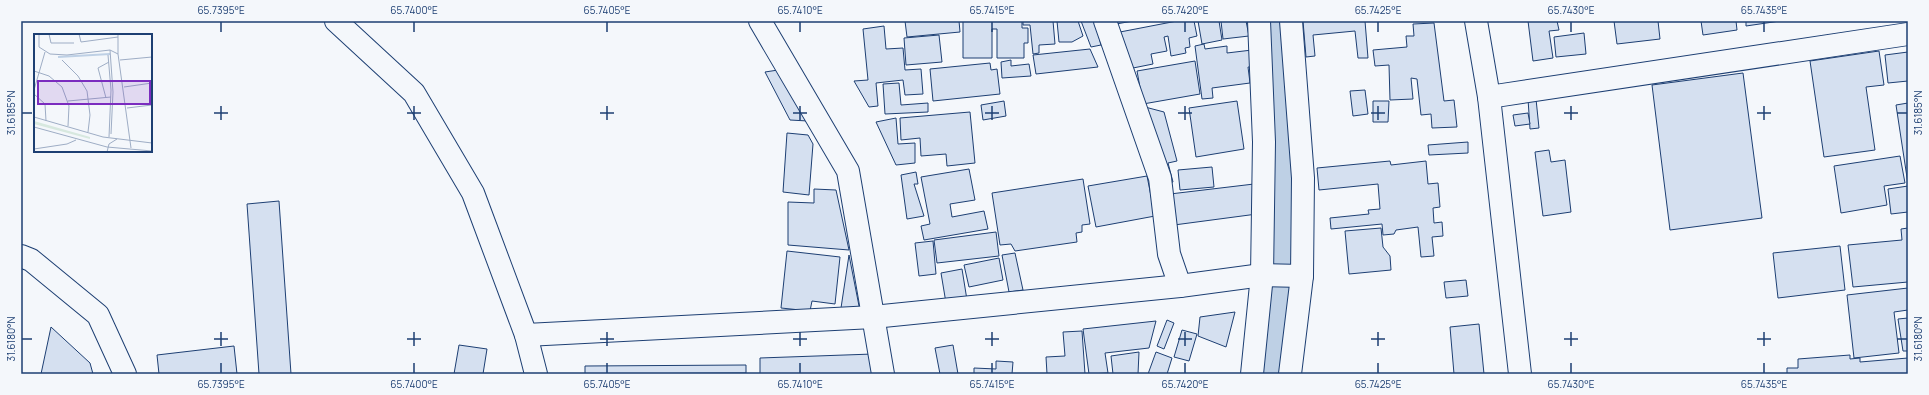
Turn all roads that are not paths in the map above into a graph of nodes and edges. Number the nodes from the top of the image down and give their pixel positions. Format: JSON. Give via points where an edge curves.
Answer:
{"nodes":[{"id":1,"x":336,"y":21,"type":"edge"},
{"id":2,"x":760,"y":21,"type":"edge"},
{"id":3,"x":1105,"y":21,"type":"edge"},
{"id":4,"x":1259,"y":21,"type":"edge"},
{"id":5,"x":1291,"y":21,"type":"edge"},
{"id":6,"x":1476,"y":21,"type":"edge"},
{"id":7,"x":1908,"y":34,"type":"edge"},
{"id":8,"x":1489,"y":97,"type":"junction"},
{"id":9,"x":21,"y":256,"type":"edge"},
{"id":10,"x":1266,"y":275,"type":"junction"},
{"id":11,"x":1302,"y":276,"type":"junction"},
{"id":12,"x":1180,"y":286,"type":"junction"},
{"id":13,"x":873,"y":317,"type":"junction"},
{"id":14,"x":526,"y":335,"type":"junction"},
{"id":15,"x":125,"y":374,"type":"edge"},
{"id":16,"x":536,"y":374,"type":"edge"},
{"id":17,"x":883,"y":374,"type":"edge"},
{"id":18,"x":1252,"y":374,"type":"edge"},
{"id":19,"x":1290,"y":374,"type":"edge"},
{"id":20,"x":1520,"y":374,"type":"edge"}],
"edges":[{"from":1,"to":14,"type":"street","via":[[414,93],[473,193]]},
{"from":2,"to":13,"type":"street","via":[[848,171]]},
{"from":3,"to":12,"type":"street","via":[[1160,178],[1169,254]]},
{"from":4,"to":10,"type":"street"},
{"from":5,"to":11,"type":"street","via":[[1303,178]]},
{"from":6,"to":8,"type":"street"},
{"from":7,"to":8,"type":"street"},
{"from":8,"to":20,"type":"street"},
{"from":9,"to":15,"type":"street","via":[[31,260],[98,315]]},
{"from":10,"to":11,"type":"street"},
{"from":10,"to":12,"type":"street"},
{"from":10,"to":18,"type":"street"},
{"from":11,"to":19,"type":"street"},
{"from":12,"to":13,"type":"street"},
{"from":13,"to":14,"type":"street"},
{"from":13,"to":17,"type":"street"},
{"from":14,"to":16,"type":"street"}]}
